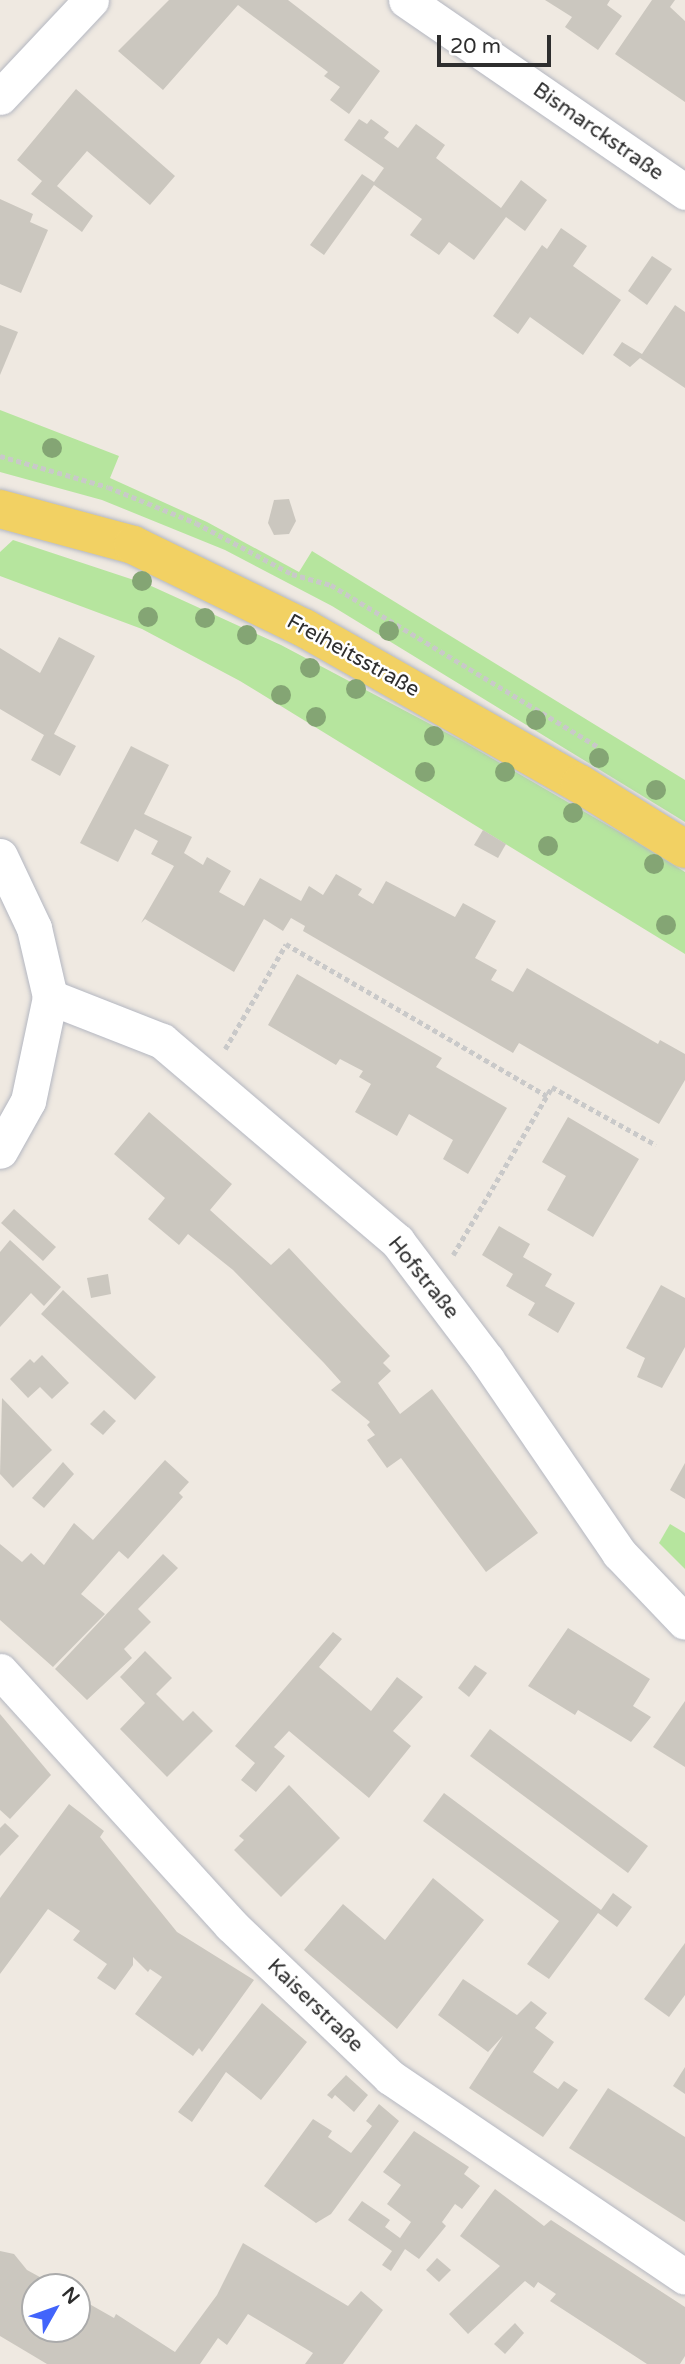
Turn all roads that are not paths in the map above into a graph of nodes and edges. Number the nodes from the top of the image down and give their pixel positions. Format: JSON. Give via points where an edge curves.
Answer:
{"nodes":[{"id":1,"x":91,"y":0,"type":"edge"},
{"id":2,"x":406,"y":0,"type":"edge"},
{"id":3,"x":0,"y":97,"type":"edge"},
{"id":4,"x":685,"y":192,"type":"edge"},
{"id":5,"x":0,"y":509,"type":"edge"},
{"id":6,"x":685,"y":849,"type":"edge"},
{"id":7,"x":0,"y":856,"type":"edge"},
{"id":8,"x":50,"y":997,"type":"junction"},
{"id":9,"x":0,"y":1151,"type":"edge"},
{"id":10,"x":685,"y":1622,"type":"edge"},
{"id":11,"x":0,"y":1671,"type":"edge"},
{"id":12,"x":685,"y":2277,"type":"edge"}],
"edges":[{"from":1,"to":3,"type":"street"},
{"from":2,"to":4,"type":"street","name":"Bismarckstraße"},
{"from":5,"to":6,"type":"main road","name":"Freiheitsstraße","via":[[133,545],[304,628],[580,784]]},
{"from":7,"to":8,"type":"street","via":[[34,929]]},
{"from":8,"to":9,"type":"street","via":[[28,1101]]},
{"from":8,"to":10,"type":"street","name":"Hofstraße","via":[[162,1041],[397,1241],[488,1360],[619,1553]]},
{"from":11,"to":12,"type":"street","name":"Kaiserstraße","via":[[230,1925],[390,2077]]}]}
